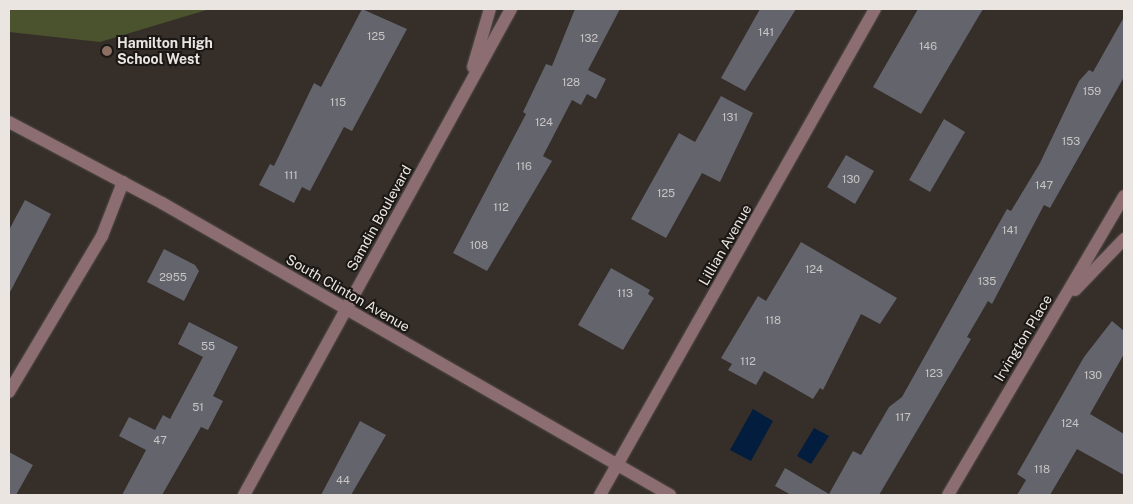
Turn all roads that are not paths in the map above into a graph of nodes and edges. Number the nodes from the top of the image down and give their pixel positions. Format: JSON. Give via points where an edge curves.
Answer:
{"nodes":[{"id":1,"x":490,"y":9,"type":"edge"},
{"id":2,"x":511,"y":9,"type":"edge"},
{"id":3,"x":876,"y":9,"type":"edge"},
{"id":4,"x":466,"y":91,"type":"junction"},
{"id":5,"x":9,"y":122,"type":"edge"},
{"id":6,"x":124,"y":182,"type":"junction"},
{"id":7,"x":1124,"y":196,"type":"edge"},
{"id":8,"x":1124,"y":239,"type":"edge"},
{"id":9,"x":1060,"y":304,"type":"junction"},
{"id":10,"x":346,"y":309,"type":"junction"},
{"id":11,"x":9,"y":392,"type":"edge"},
{"id":12,"x":617,"y":465,"type":"junction"},
{"id":13,"x":244,"y":495,"type":"edge"},
{"id":14,"x":600,"y":495,"type":"edge"},
{"id":15,"x":670,"y":495,"type":"edge"},
{"id":16,"x":948,"y":495,"type":"edge"}],
"edges":[{"from":1,"to":4,"type":"street"},
{"from":2,"to":4,"type":"street","name":"Samdin Boulevard"},
{"from":3,"to":12,"type":"street","name":"Lillian Avenue"},
{"from":4,"to":10,"type":"street","name":"Samdin Boulevard"},
{"from":5,"to":6,"type":"street","name":"South Clinton Avenue"},
{"from":6,"to":10,"type":"street","name":"South Clinton Avenue"},
{"from":6,"to":11,"type":"street","via":[[102,236]]},
{"from":7,"to":9,"type":"street","name":"Irvington Place"},
{"from":8,"to":9,"type":"street"},
{"from":9,"to":16,"type":"street","name":"Irvington Place"},
{"from":10,"to":12,"type":"street","name":"South Clinton Avenue"},
{"from":10,"to":13,"type":"street","name":"Samdin Boulevard"},
{"from":12,"to":14,"type":"street","name":"Lillian Avenue"},
{"from":12,"to":15,"type":"street","name":"South Clinton Avenue"}]}
